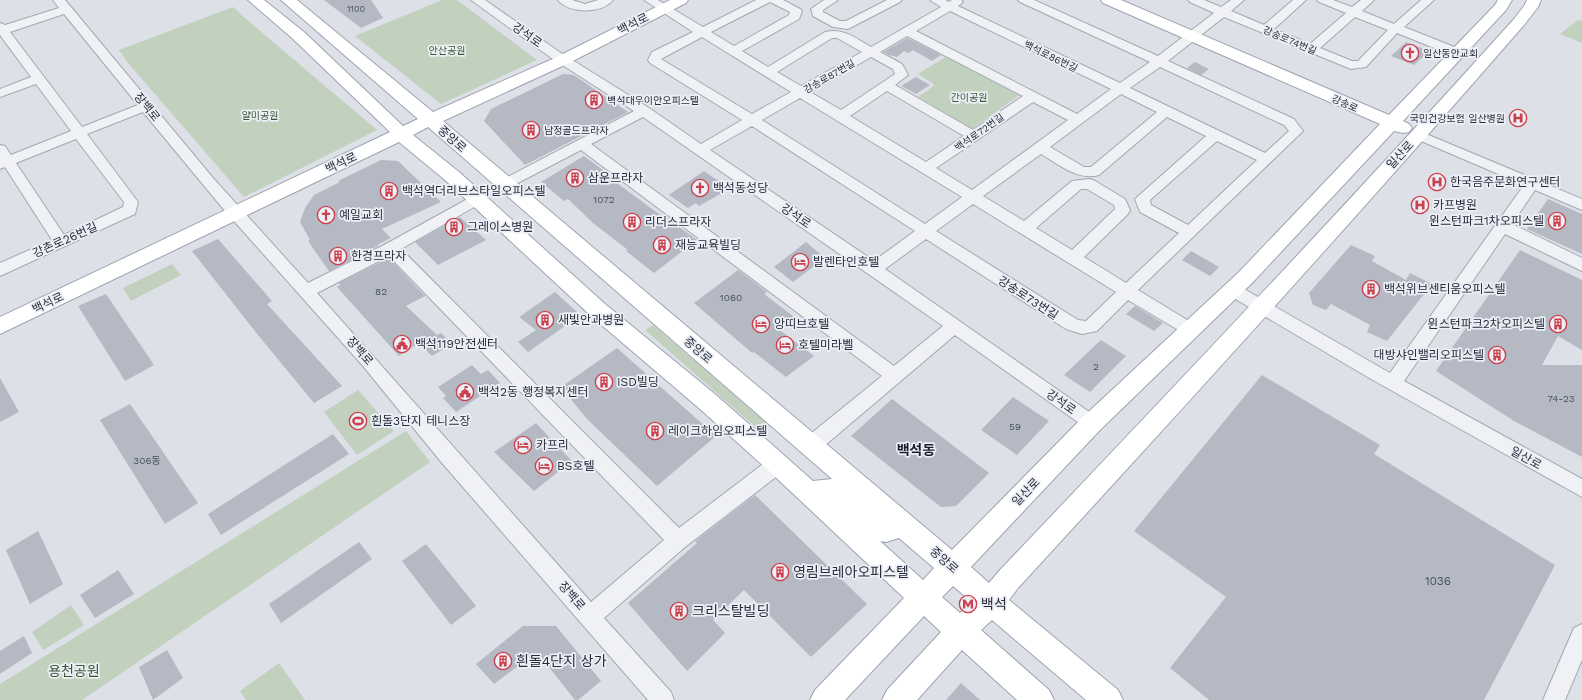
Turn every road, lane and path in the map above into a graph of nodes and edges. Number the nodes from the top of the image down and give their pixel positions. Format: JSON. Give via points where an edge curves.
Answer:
{"nodes":[{"id":1,"x":255,"y":0,"type":"edge"},
{"id":2,"x":288,"y":0,"type":"edge"},
{"id":3,"x":477,"y":0,"type":"edge"},
{"id":4,"x":564,"y":0,"type":"edge"},
{"id":5,"x":607,"y":0,"type":"edge"},
{"id":6,"x":681,"y":0,"type":"edge"},
{"id":7,"x":765,"y":0,"type":"edge"},
{"id":8,"x":774,"y":0,"type":"edge"},
{"id":9,"x":832,"y":0,"type":"edge"},
{"id":10,"x":896,"y":0,"type":"edge"},
{"id":11,"x":936,"y":0,"type":"edge"},
{"id":12,"x":1024,"y":0,"type":"edge"},
{"id":13,"x":1108,"y":0,"type":"edge"},
{"id":14,"x":1194,"y":0,"type":"edge"},
{"id":15,"x":1238,"y":0,"type":"edge"},
{"id":16,"x":1300,"y":0,"type":"edge"},
{"id":17,"x":1323,"y":0,"type":"edge"},
{"id":18,"x":1368,"y":0,"type":"edge"},
{"id":19,"x":1428,"y":0,"type":"edge"},
{"id":20,"x":1505,"y":0,"type":"edge"},
{"id":21,"x":1534,"y":0,"type":"edge"},
{"id":22,"x":955,"y":3,"type":"edge"},
{"id":23,"x":63,"y":4,"type":"edge"},
{"id":24,"x":657,"y":4,"type":"edge"},
{"id":25,"x":1222,"y":12,"type":"junction"},
{"id":26,"x":1355,"y":12,"type":"junction"},
{"id":27,"x":1396,"y":28,"type":"junction"},
{"id":28,"x":1,"y":29,"type":"edge"},
{"id":29,"x":1266,"y":30,"type":"junction"},
{"id":30,"x":702,"y":31,"type":"junction"},
{"id":31,"x":907,"y":31,"type":"junction"},
{"id":32,"x":1191,"y":36,"type":"junction"},
{"id":33,"x":1311,"y":49,"type":"junction"},
{"id":34,"x":733,"y":51,"type":"junction"},
{"id":35,"x":870,"y":52,"type":"junction"},
{"id":36,"x":1458,"y":53,"type":"junction"},
{"id":37,"x":563,"y":60,"type":"junction"},
{"id":38,"x":1158,"y":62,"type":"junction"},
{"id":39,"x":768,"y":72,"type":"junction"},
{"id":40,"x":38,"y":79,"type":"junction"},
{"id":41,"x":886,"y":85,"type":"junction"},
{"id":42,"x":1120,"y":89,"type":"junction"},
{"id":43,"x":801,"y":92,"type":"junction"},
{"id":44,"x":0,"y":93,"type":"edge"},
{"id":45,"x":1032,"y":96,"type":"junction"},
{"id":46,"x":146,"y":106,"type":"junction"},
{"id":47,"x":644,"y":111,"type":"junction"},
{"id":48,"x":1166,"y":111,"type":"junction"},
{"id":49,"x":841,"y":116,"type":"junction"},
{"id":50,"x":430,"y":120,"type":"junction"},
{"id":51,"x":752,"y":120,"type":"junction"},
{"id":52,"x":1078,"y":120,"type":"junction"},
{"id":53,"x":1392,"y":123,"type":"junction"},
{"id":54,"x":80,"y":133,"type":"junction"},
{"id":55,"x":401,"y":134,"type":"junction"},
{"id":56,"x":1215,"y":135,"type":"junction"},
{"id":57,"x":1419,"y":135,"type":"junction"},
{"id":58,"x":974,"y":136,"type":"junction"},
{"id":59,"x":582,"y":144,"type":"junction"},
{"id":60,"x":1040,"y":147,"type":"junction"},
{"id":61,"x":0,"y":149,"type":"edge"},
{"id":62,"x":700,"y":150,"type":"junction"},
{"id":63,"x":1266,"y":159,"type":"junction"},
{"id":64,"x":4,"y":163,"type":"edge"},
{"id":65,"x":926,"y":168,"type":"junction"},
{"id":66,"x":505,"y":184,"type":"junction"},
{"id":67,"x":1532,"y":184,"type":"junction"},
{"id":68,"x":973,"y":197,"type":"junction"},
{"id":69,"x":478,"y":199,"type":"junction"},
{"id":70,"x":1582,"y":205,"type":"edge"},
{"id":71,"x":236,"y":213,"type":"junction"},
{"id":72,"x":1502,"y":226,"type":"junction"},
{"id":73,"x":1025,"y":228,"type":"junction"},
{"id":74,"x":925,"y":232,"type":"junction"},
{"id":75,"x":1187,"y":234,"type":"junction"},
{"id":76,"x":61,"y":242,"type":"junction"},
{"id":77,"x":391,"y":248,"type":"junction"},
{"id":78,"x":1073,"y":258,"type":"junction"},
{"id":79,"x":1582,"y":265,"type":"edge"},
{"id":80,"x":874,"y":269,"type":"junction"},
{"id":81,"x":0,"y":270,"type":"edge"},
{"id":82,"x":1233,"y":290,"type":"junction"},
{"id":83,"x":306,"y":291,"type":"junction"},
{"id":84,"x":1127,"y":291,"type":"junction"},
{"id":85,"x":1261,"y":307,"type":"junction"},
{"id":86,"x":0,"y":326,"type":"edge"},
{"id":87,"x":954,"y":326,"type":"junction"},
{"id":88,"x":1191,"y":330,"type":"junction"},
{"id":89,"x":894,"y":375,"type":"junction"},
{"id":90,"x":1393,"y":383,"type":"junction"},
{"id":91,"x":1092,"y":423,"type":"junction"},
{"id":92,"x":810,"y":446,"type":"junction"},
{"id":93,"x":778,"y":464,"type":"junction"},
{"id":94,"x":1582,"y":489,"type":"edge"},
{"id":95,"x":808,"y":492,"type":"junction"},
{"id":96,"x":900,"y":522,"type":"junction"},
{"id":97,"x":678,"y":541,"type":"junction"},
{"id":98,"x":953,"y":568,"type":"junction"},
{"id":99,"x":923,"y":598,"type":"junction"},
{"id":100,"x":991,"y":602,"type":"junction"},
{"id":101,"x":589,"y":616,"type":"junction"},
{"id":102,"x":961,"y":631,"type":"junction"},
{"id":103,"x":1582,"y":635,"type":"edge"},
{"id":104,"x":663,"y":700,"type":"edge"},
{"id":105,"x":825,"y":700,"type":"edge"},
{"id":106,"x":897,"y":700,"type":"edge"},
{"id":107,"x":1039,"y":700,"type":"edge"},
{"id":108,"x":1108,"y":700,"type":"edge"},
{"id":109,"x":1554,"y":700,"type":"edge"}],
"edges":[{"from":1,"to":55,"type":"main road","via":[[298,36]]},
{"from":2,"to":50,"type":"main road","name":"중앙로"},
{"from":3,"to":37,"type":"street","name":"강석로"},
{"from":4,"to":5,"type":"street","via":[[576,8],[584,9]]},
{"from":6,"to":24,"type":"main road","name":"백석로"},
{"from":7,"to":30,"type":"street"},
{"from":8,"to":34,"type":"street","via":[[796,11],[795,17]]},
{"from":9,"to":10,"type":"street","via":[[816,9],[818,14],[837,24],[848,25]]},
{"from":11,"to":22,"type":"street","name":"백석로86번길"},
{"from":12,"to":38,"type":"street"},
{"from":13,"to":32,"type":"main road","name":"강송로"},
{"from":14,"to":25,"type":"street","name":"강송로74번길"},
{"from":15,"to":25,"type":"street"},
{"from":16,"to":29,"type":"street"},
{"from":17,"to":26,"type":"street"},
{"from":18,"to":26,"type":"street"},
{"from":19,"to":27,"type":"street"},
{"from":20,"to":36,"type":"main road","name":"일산로"},
{"from":21,"to":57,"type":"main road","name":"일산로","via":[[1519,22]]},
{"from":22,"to":31,"type":"street","name":"강송로87번길"},
{"from":22,"to":42,"type":"street","name":"백석로86번길"},
{"from":23,"to":28,"type":"street"},
{"from":23,"to":46,"type":"street","name":"장백로"},
{"from":24,"to":30,"type":"street"},
{"from":24,"to":37,"type":"main road","name":"백석로"},
{"from":25,"to":29,"type":"street","name":"강송로74번길"},
{"from":25,"to":32,"type":"street"},
{"from":26,"to":27,"type":"street"},
{"from":26,"to":33,"type":"street"},
{"from":27,"to":33,"type":"street","name":"강송로74번길","via":[[1362,64],[1357,66]]},
{"from":27,"to":36,"type":"street"},
{"from":28,"to":40,"type":"street"},
{"from":29,"to":33,"type":"street","name":"강송로74번길"},
{"from":30,"to":34,"type":"street"},
{"from":30,"to":51,"type":"street","via":[[654,57],[654,60]]},
{"from":31,"to":35,"type":"street","name":"강송로87번길"},
{"from":31,"to":45,"type":"street"},
{"from":32,"to":38,"type":"street"},
{"from":32,"to":53,"type":"main road","name":"강송로"},
{"from":34,"to":39,"type":"street"},
{"from":35,"to":39,"type":"street","via":[[839,34],[829,35]]},
{"from":35,"to":41,"type":"street","via":[[898,67],[902,75]]},
{"from":35,"to":43,"type":"street","name":"강송로87번길"},
{"from":36,"to":53,"type":"main road","name":"일산로"},
{"from":37,"to":47,"type":"street","name":"강석로"},
{"from":37,"to":50,"type":"main road","name":"백석로"},
{"from":38,"to":42,"type":"street"},
{"from":38,"to":63,"type":"street","via":[[1289,122],[1296,131]]},
{"from":39,"to":43,"type":"street"},
{"from":40,"to":44,"type":"street"},
{"from":40,"to":54,"type":"street"},
{"from":41,"to":49,"type":"street"},
{"from":41,"to":58,"type":"street"},
{"from":42,"to":48,"type":"street","name":"백석로86번길"},
{"from":42,"to":52,"type":"street"},
{"from":43,"to":49,"type":"street"},
{"from":43,"to":51,"type":"street","name":"강송로87번길"},
{"from":45,"to":52,"type":"street"},
{"from":45,"to":58,"type":"street","name":"백석로72번길"},
{"from":46,"to":54,"type":"street"},
{"from":46,"to":71,"type":"street","name":"장백로"},
{"from":47,"to":59,"type":"street"},
{"from":47,"to":62,"type":"street","name":"강석로"},
{"from":48,"to":56,"type":"street","name":"백석로86번길"},
{"from":48,"to":60,"type":"street","via":[[1094,172],[1081,171]]},
{"from":49,"to":65,"type":"street"},
{"from":50,"to":55,"type":"main road","name":"백석로"},
{"from":50,"to":66,"type":"main road","name":"중앙로"},
{"from":51,"to":62,"type":"street","name":"강송로87번길"},
{"from":51,"to":74,"type":"street","name":"강송로73번길"},
{"from":52,"to":60,"type":"street"},
{"from":53,"to":57,"type":"main road","name":"강송로"},
{"from":53,"to":82,"type":"main road","name":"일산로"},
{"from":54,"to":64,"type":"street"},
{"from":54,"to":76,"type":"street","name":"강촌로26번길","via":[[131,202],[130,210]]},
{"from":55,"to":69,"type":"main road"},
{"from":55,"to":71,"type":"main road","name":"백석로"},
{"from":56,"to":63,"type":"street","name":"백석로86번길"},
{"from":56,"to":75,"type":"street","via":[[1142,200],[1145,208]]},
{"from":57,"to":67,"type":"street","name":"강송로"},
{"from":57,"to":85,"type":"main road","name":"일산로"},
{"from":58,"to":65,"type":"street","name":"백석로72번길"},
{"from":59,"to":66,"type":"street"},
{"from":59,"to":89,"type":"street"},
{"from":60,"to":68,"type":"street"},
{"from":61,"to":64,"type":"street"},
{"from":62,"to":80,"type":"street","name":"강석로"},
{"from":63,"to":75,"type":"street"},
{"from":64,"to":76,"type":"street"},
{"from":65,"to":68,"type":"street"},
{"from":66,"to":92,"type":"main road","name":"중앙로"},
{"from":67,"to":70,"type":"street","name":"강송로"},
{"from":67,"to":72,"type":"street"},
{"from":68,"to":73,"type":"street"},
{"from":68,"to":74,"type":"street"},
{"from":69,"to":77,"type":"street"},
{"from":69,"to":93,"type":"main road","via":[[598,310]]},
{"from":71,"to":83,"type":"street","name":"장백로"},
{"from":71,"to":86,"type":"main road","name":"백석로"},
{"from":72,"to":79,"type":"street"},
{"from":72,"to":90,"type":"street"},
{"from":73,"to":78,"type":"street"},
{"from":73,"to":78,"type":"street","via":[[1077,184],[1090,184],[1120,202],[1123,210]]},
{"from":74,"to":80,"type":"street"},
{"from":74,"to":84,"type":"street","name":"강송로73번길","via":[[1072,325],[1082,328],[1091,327]]},
{"from":75,"to":84,"type":"street"},
{"from":76,"to":81,"type":"street","name":"강촌로26번길"},
{"from":77,"to":83,"type":"street"},
{"from":77,"to":97,"type":"street"},
{"from":78,"to":84,"type":"street"},
{"from":80,"to":87,"type":"street","name":"강석로"},
{"from":82,"to":85,"type":"street","name":"일산로"},
{"from":82,"to":88,"type":"main road","name":"일산로"},
{"from":83,"to":101,"type":"street","name":"장백로"},
{"from":84,"to":88,"type":"street"},
{"from":85,"to":90,"type":"street","name":"일산로"},
{"from":85,"to":100,"type":"main road","name":"일산로"},
{"from":87,"to":89,"type":"street"},
{"from":87,"to":91,"type":"street","name":"강석로"},
{"from":88,"to":91,"type":"main road","name":"일산로"},
{"from":89,"to":92,"type":"street"},
{"from":90,"to":94,"type":"street","name":"일산로"},
{"from":91,"to":98,"type":"main road","name":"일산로"},
{"from":92,"to":96,"type":"main road","name":"중앙로"},
{"from":93,"to":95,"type":"main road"},
{"from":93,"to":97,"type":"street"},
{"from":95,"to":96,"type":"main road","via":[[831,490],[876,528],[885,532],[891,531]]},
{"from":95,"to":99,"type":"main road"},
{"from":96,"to":98,"type":"main road","name":"중앙로"},
{"from":97,"to":101,"type":"street"},
{"from":98,"to":99,"type":"main road","name":"일산로"},
{"from":98,"to":100,"type":"main road","name":"중앙로"},
{"from":99,"to":102,"type":"main road"},
{"from":99,"to":105,"type":"main road","name":"일산로"},
{"from":100,"to":102,"type":"main road","name":"일산로"},
{"from":100,"to":108,"type":"main road","name":"중앙로"},
{"from":101,"to":104,"type":"street","name":"장백로"},
{"from":102,"to":106,"type":"main road","name":"일산로"},
{"from":102,"to":107,"type":"main road"},
{"from":103,"to":109,"type":"street"}]}
